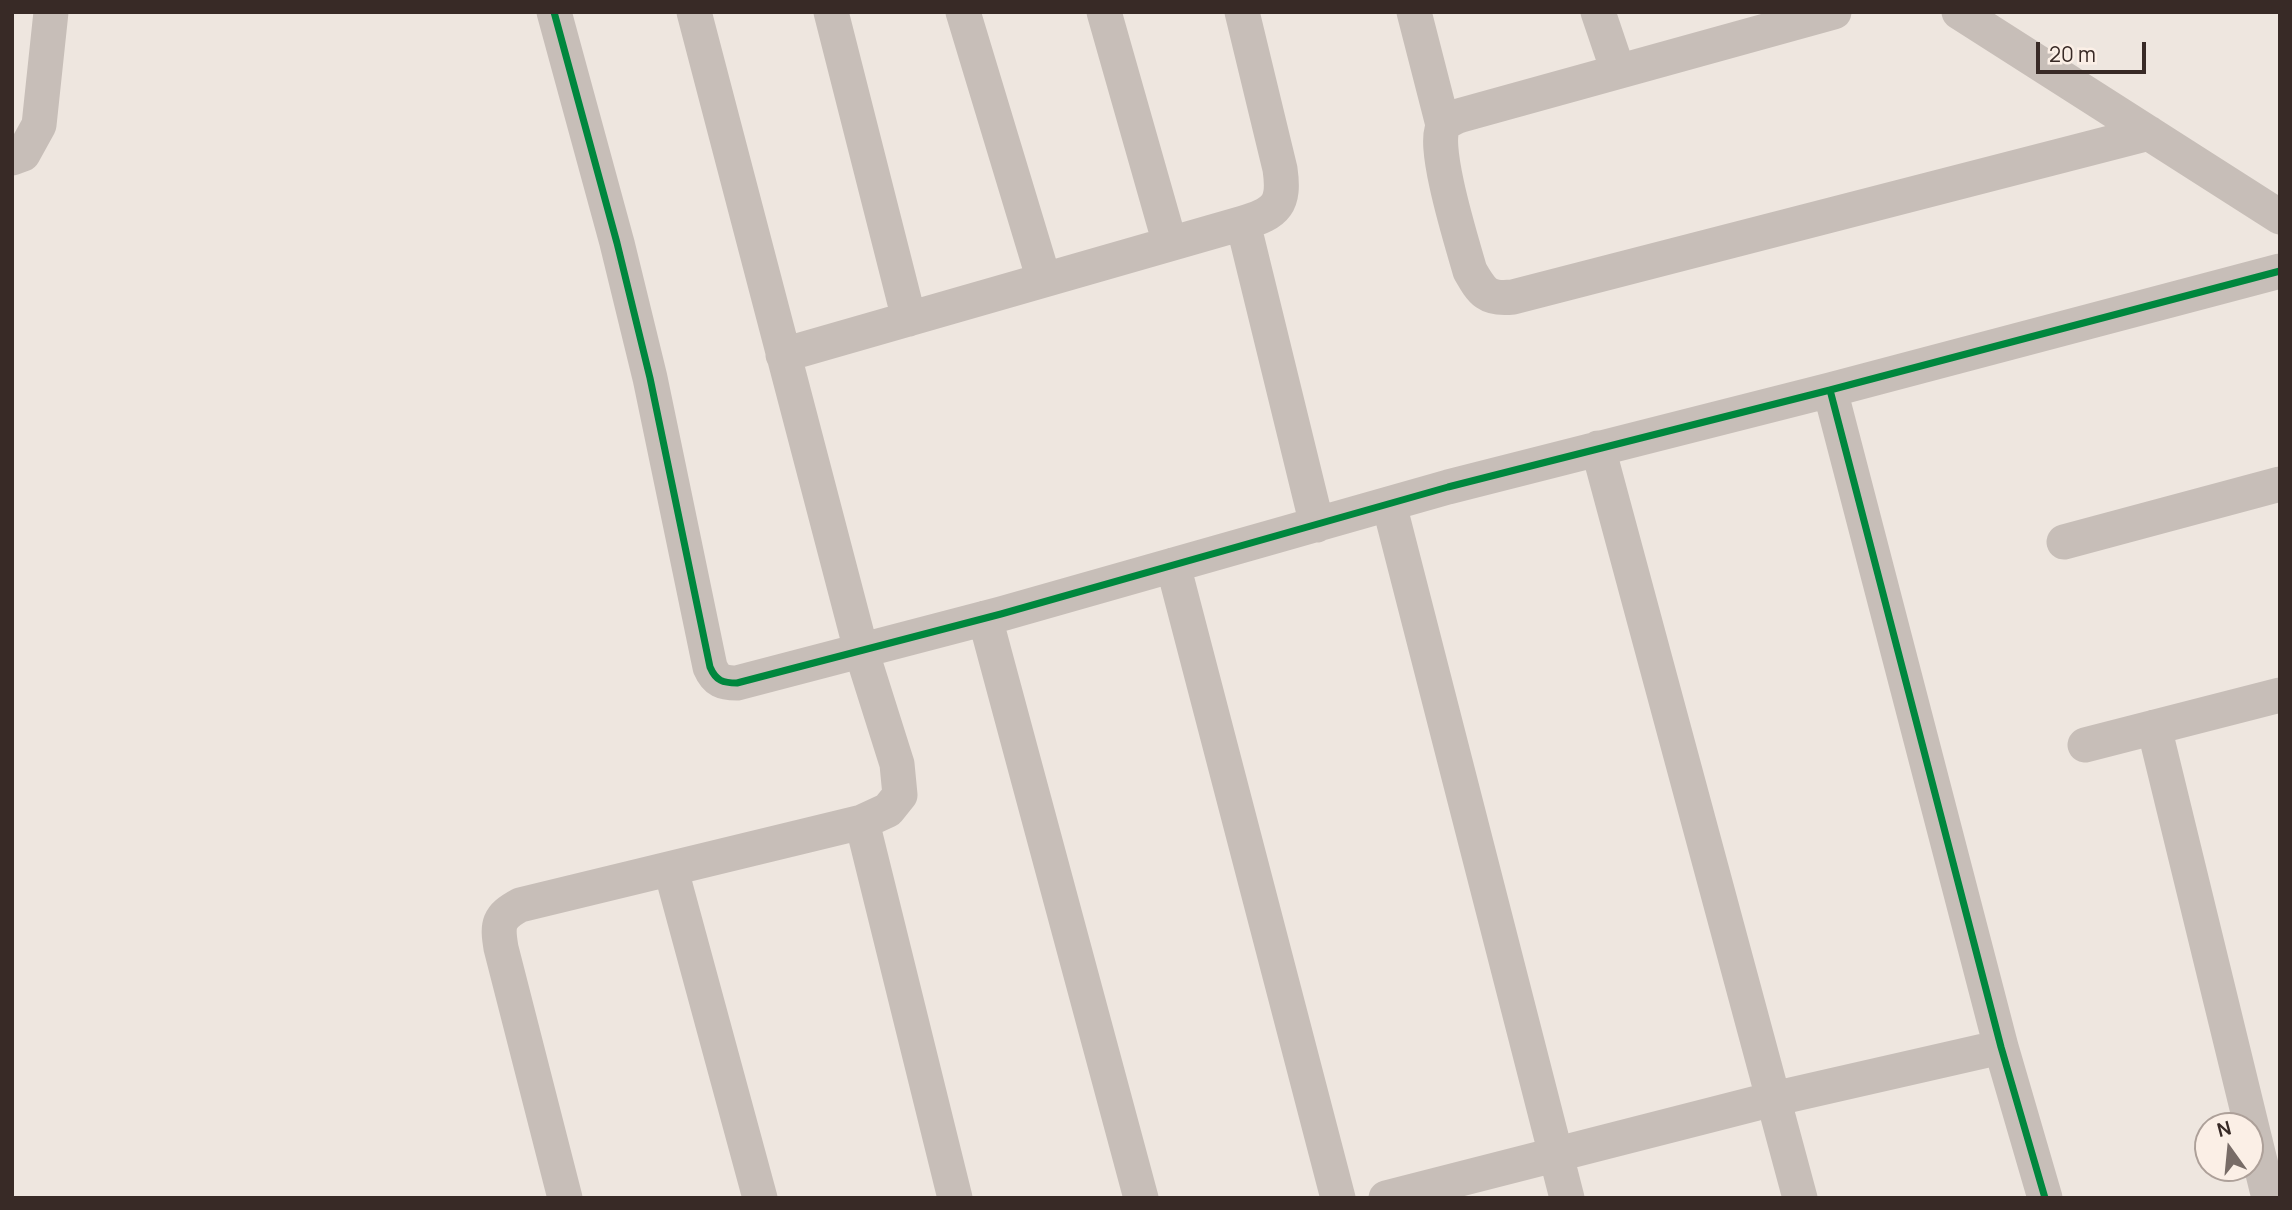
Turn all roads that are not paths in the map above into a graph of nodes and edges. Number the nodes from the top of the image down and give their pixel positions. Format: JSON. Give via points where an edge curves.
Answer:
{"nodes":[{"id":1,"x":51,"y":12,"type":"edge"},
{"id":2,"x":554,"y":12,"type":"edge"},
{"id":3,"x":694,"y":12,"type":"edge"},
{"id":4,"x":831,"y":12,"type":"edge"},
{"id":5,"x":963,"y":12,"type":"edge"},
{"id":6,"x":1104,"y":12,"type":"edge"},
{"id":7,"x":1242,"y":12,"type":"edge"},
{"id":8,"x":1414,"y":12,"type":"edge"},
{"id":9,"x":1598,"y":12,"type":"edge"},
{"id":10,"x":1833,"y":12,"type":"edge"},
{"id":11,"x":1959,"y":12,"type":"edge"},
{"id":12,"x":1618,"y":71,"type":"junction"},
{"id":13,"x":1443,"y":125,"type":"junction"},
{"id":14,"x":2149,"y":133,"type":"junction"},
{"id":15,"x":12,"y":158,"type":"edge"},
{"id":16,"x":2280,"y":217,"type":"edge"},
{"id":17,"x":1243,"y":223,"type":"junction"},
{"id":18,"x":1170,"y":244,"type":"junction"},
{"id":19,"x":2280,"y":271,"type":"edge"},
{"id":20,"x":1044,"y":280,"type":"junction"},
{"id":21,"x":909,"y":319,"type":"junction"},
{"id":22,"x":783,"y":355,"type":"junction"},
{"id":23,"x":1830,"y":390,"type":"junction"},
{"id":24,"x":1598,"y":448,"type":"junction"},
{"id":25,"x":2280,"y":484,"type":"edge"},
{"id":26,"x":1389,"y":504,"type":"junction"},
{"id":27,"x":1317,"y":525,"type":"junction"},
{"id":28,"x":2064,"y":542,"type":"dead end"},
{"id":29,"x":1173,"y":565,"type":"junction"},
{"id":30,"x":985,"y":618,"type":"junction"},
{"id":31,"x":861,"y":650,"type":"junction"},
{"id":32,"x":2280,"y":695,"type":"edge"},
{"id":33,"x":2154,"y":727,"type":"junction"},
{"id":34,"x":2085,"y":745,"type":"dead end"},
{"id":35,"x":862,"y":822,"type":"junction"},
{"id":36,"x":671,"y":870,"type":"junction"},
{"id":37,"x":2001,"y":1047,"type":"junction"},
{"id":38,"x":1773,"y":1098,"type":"junction"},
{"id":39,"x":2269,"y":1152,"type":"edge"},
{"id":40,"x":1556,"y":1154,"type":"junction"},
{"id":41,"x":565,"y":1198,"type":"edge"},
{"id":42,"x":760,"y":1198,"type":"edge"},
{"id":43,"x":955,"y":1198,"type":"edge"},
{"id":44,"x":1141,"y":1198,"type":"edge"},
{"id":45,"x":1338,"y":1198,"type":"edge"},
{"id":46,"x":1386,"y":1198,"type":"edge"},
{"id":47,"x":1567,"y":1198,"type":"edge"},
{"id":48,"x":1800,"y":1198,"type":"edge"},
{"id":49,"x":2045,"y":1198,"type":"edge"},
{"id":50,"x":2269,"y":1198,"type":"edge"}],
"edges":[{"from":1,"to":15,"type":"street","via":[[39,124],[23,154]]},
{"from":2,"to":31,"type":"street","via":[[650,378],[714,676],[723,683],[737,683]]},
{"from":3,"to":22,"type":"street"},
{"from":4,"to":21,"type":"street"},
{"from":5,"to":20,"type":"street"},
{"from":6,"to":18,"type":"street"},
{"from":7,"to":17,"type":"street","via":[[1283,188],[1273,210]]},
{"from":8,"to":13,"type":"street"},
{"from":9,"to":12,"type":"street"},
{"from":10,"to":12,"type":"street"},
{"from":11,"to":14,"type":"street"},
{"from":12,"to":13,"type":"street","via":[[1458,116]]},
{"from":13,"to":14,"type":"street","via":[[1441,158],[1470,271],[1486,294],[1499,299]]},
{"from":14,"to":16,"type":"street"},
{"from":17,"to":18,"type":"street"},
{"from":17,"to":27,"type":"street"},
{"from":18,"to":20,"type":"street"},
{"from":19,"to":23,"type":"street"},
{"from":20,"to":21,"type":"street"},
{"from":21,"to":22,"type":"street"},
{"from":22,"to":31,"type":"street"},
{"from":23,"to":24,"type":"street"},
{"from":23,"to":37,"type":"street"},
{"from":24,"to":26,"type":"street"},
{"from":24,"to":38,"type":"street"},
{"from":25,"to":28,"type":"street"},
{"from":26,"to":27,"type":"street"},
{"from":26,"to":40,"type":"street"},
{"from":27,"to":29,"type":"street"},
{"from":29,"to":30,"type":"street"},
{"from":29,"to":45,"type":"street"},
{"from":30,"to":31,"type":"street"},
{"from":30,"to":44,"type":"street"},
{"from":31,"to":35,"type":"street","via":[[900,781],[898,801]]},
{"from":32,"to":33,"type":"street"},
{"from":33,"to":34,"type":"street"},
{"from":33,"to":39,"type":"street"},
{"from":35,"to":36,"type":"street"},
{"from":35,"to":43,"type":"street"},
{"from":36,"to":41,"type":"street","via":[[520,905],[502,917],[498,929]]},
{"from":36,"to":42,"type":"street"},
{"from":37,"to":38,"type":"street"},
{"from":37,"to":49,"type":"street"},
{"from":38,"to":40,"type":"street"},
{"from":38,"to":48,"type":"street"},
{"from":39,"to":50,"type":"street"},
{"from":40,"to":46,"type":"street"},
{"from":40,"to":47,"type":"street"}]}
